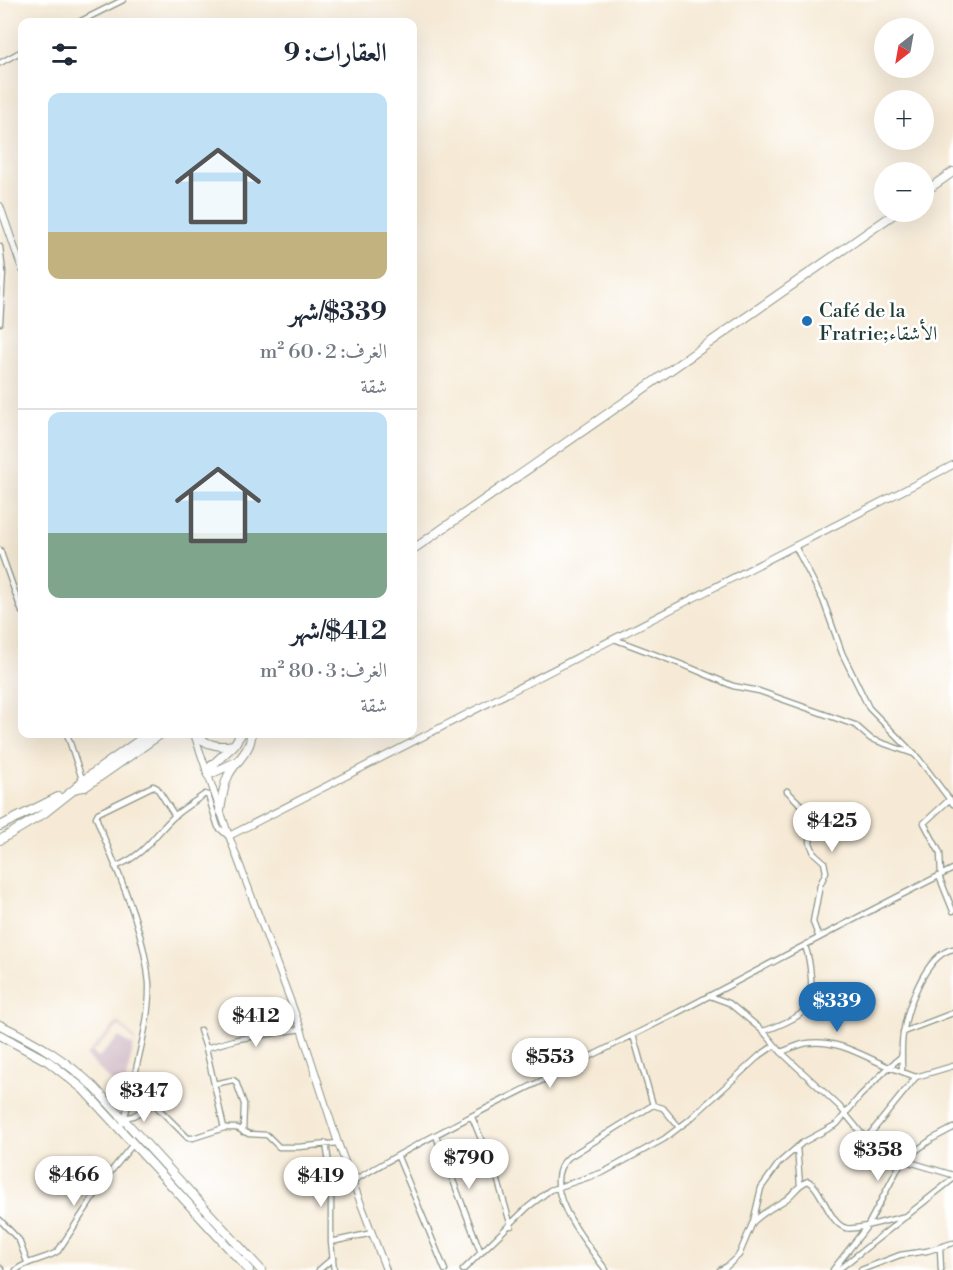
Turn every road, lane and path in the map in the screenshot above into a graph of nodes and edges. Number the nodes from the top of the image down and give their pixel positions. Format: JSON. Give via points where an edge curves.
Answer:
{"nodes":[{"id":1,"x":123,"y":0,"type":"edge"},
{"id":2,"x":87,"y":18,"type":"edge"},
{"id":3,"x":18,"y":53,"type":"edge"},
{"id":4,"x":0,"y":63,"type":"edge"},
{"id":5,"x":953,"y":172,"type":"edge"},
{"id":6,"x":934,"y":185,"type":"edge"},
{"id":7,"x":0,"y":206,"type":"edge"},
{"id":8,"x":883,"y":222,"type":"edge"},
{"id":9,"x":15,"y":248,"type":"junction"},
{"id":10,"x":0,"y":249,"type":"edge"},
{"id":11,"x":18,"y":257,"type":"edge"},
{"id":12,"x":0,"y":323,"type":"edge"},
{"id":13,"x":953,"y":465,"type":"edge"},
{"id":14,"x":795,"y":546,"type":"junction"},
{"id":15,"x":417,"y":547,"type":"edge"},
{"id":16,"x":0,"y":550,"type":"edge"},
{"id":17,"x":18,"y":601,"type":"edge"},
{"id":18,"x":614,"y":639,"type":"junction"},
{"id":19,"x":68,"y":738,"type":"edge"},
{"id":20,"x":143,"y":738,"type":"edge"},
{"id":21,"x":155,"y":738,"type":"edge"},
{"id":22,"x":195,"y":738,"type":"edge"},
{"id":23,"x":199,"y":738,"type":"edge"},
{"id":24,"x":238,"y":738,"type":"edge"},
{"id":25,"x":251,"y":738,"type":"edge"},
{"id":26,"x":234,"y":745,"type":"junction"},
{"id":27,"x":914,"y":754,"type":"junction"},
{"id":28,"x":237,"y":762,"type":"junction"},
{"id":29,"x":208,"y":773,"type":"junction"},
{"id":30,"x":83,"y":784,"type":"junction"},
{"id":31,"x":73,"y":790,"type":"junction"},
{"id":32,"x":787,"y":791,"type":"dead end"},
{"id":33,"x":951,"y":801,"type":"edge"},
{"id":34,"x":220,"y":811,"type":"junction"},
{"id":35,"x":175,"y":816,"type":"junction"},
{"id":36,"x":0,"y":826,"type":"edge"},
{"id":37,"x":229,"y":836,"type":"junction"},
{"id":38,"x":0,"y":840,"type":"edge"},
{"id":39,"x":115,"y":867,"type":"junction"},
{"id":40,"x":953,"y":869,"type":"edge"},
{"id":41,"x":940,"y":875,"type":"junction"},
{"id":42,"x":953,"y":912,"type":"edge"},
{"id":43,"x":819,"y":938,"type":"junction"},
{"id":44,"x":805,"y":946,"type":"junction"},
{"id":45,"x":953,"y":949,"type":"edge"},
{"id":46,"x":710,"y":996,"type":"junction"},
{"id":47,"x":953,"y":1013,"type":"edge"},
{"id":48,"x":0,"y":1025,"type":"edge"},
{"id":49,"x":301,"y":1029,"type":"junction"},
{"id":50,"x":200,"y":1030,"type":"dead end"},
{"id":51,"x":764,"y":1031,"type":"junction"},
{"id":52,"x":903,"y":1032,"type":"junction"},
{"id":53,"x":0,"y":1035,"type":"edge"},
{"id":54,"x":633,"y":1035,"type":"junction"},
{"id":55,"x":775,"y":1045,"type":"junction"},
{"id":56,"x":206,"y":1048,"type":"junction"},
{"id":57,"x":782,"y":1052,"type":"junction"},
{"id":58,"x":902,"y":1056,"type":"junction"},
{"id":59,"x":953,"y":1066,"type":"edge"},
{"id":60,"x":889,"y":1067,"type":"junction"},
{"id":61,"x":902,"y":1071,"type":"junction"},
{"id":62,"x":916,"y":1077,"type":"junction"},
{"id":63,"x":214,"y":1084,"type":"junction"},
{"id":64,"x":652,"y":1105,"type":"junction"},
{"id":65,"x":845,"y":1114,"type":"junction"},
{"id":66,"x":472,"y":1117,"type":"junction"},
{"id":67,"x":122,"y":1122,"type":"junction"},
{"id":68,"x":679,"y":1127,"type":"junction"},
{"id":69,"x":224,"y":1128,"type":"junction"},
{"id":70,"x":953,"y":1128,"type":"edge"},
{"id":71,"x":243,"y":1132,"type":"junction"},
{"id":72,"x":436,"y":1136,"type":"junction"},
{"id":73,"x":866,"y":1139,"type":"junction"},
{"id":74,"x":134,"y":1143,"type":"junction"},
{"id":75,"x":326,"y":1143,"type":"junction"},
{"id":76,"x":338,"y":1143,"type":"junction"},
{"id":77,"x":797,"y":1147,"type":"junction"},
{"id":78,"x":398,"y":1157,"type":"junction"},
{"id":79,"x":902,"y":1161,"type":"junction"},
{"id":80,"x":953,"y":1177,"type":"edge"},
{"id":81,"x":353,"y":1181,"type":"junction"},
{"id":82,"x":800,"y":1185,"type":"junction"},
{"id":83,"x":557,"y":1187,"type":"junction"},
{"id":84,"x":192,"y":1202,"type":"junction"},
{"id":85,"x":907,"y":1216,"type":"junction"},
{"id":86,"x":0,"y":1220,"type":"edge"},
{"id":87,"x":753,"y":1222,"type":"junction"},
{"id":88,"x":868,"y":1225,"type":"junction"},
{"id":89,"x":511,"y":1226,"type":"junction"},
{"id":90,"x":372,"y":1233,"type":"junction"},
{"id":91,"x":331,"y":1242,"type":"junction"},
{"id":92,"x":953,"y":1243,"type":"edge"},
{"id":93,"x":940,"y":1248,"type":"junction"},
{"id":94,"x":481,"y":1253,"type":"junction"},
{"id":95,"x":333,"y":1258,"type":"junction"},
{"id":96,"x":27,"y":1262,"type":"junction"},
{"id":97,"x":16,"y":1270,"type":"edge"},
{"id":98,"x":249,"y":1270,"type":"edge"},
{"id":99,"x":261,"y":1270,"type":"edge"},
{"id":100,"x":320,"y":1270,"type":"edge"},
{"id":101,"x":334,"y":1270,"type":"edge"},
{"id":102,"x":386,"y":1270,"type":"edge"},
{"id":103,"x":445,"y":1270,"type":"edge"},
{"id":104,"x":464,"y":1270,"type":"edge"},
{"id":105,"x":606,"y":1270,"type":"edge"},
{"id":106,"x":720,"y":1270,"type":"edge"},
{"id":107,"x":833,"y":1270,"type":"edge"},
{"id":108,"x":838,"y":1270,"type":"edge"},
{"id":109,"x":861,"y":1270,"type":"edge"},
{"id":110,"x":941,"y":1270,"type":"edge"}],
"edges":[{"from":1,"to":2,"type":"street"},
{"from":3,"to":4,"type":"street"},
{"from":5,"to":6,"type":"main road"},
{"from":7,"to":9,"type":"street"},
{"from":8,"to":15,"type":"main road"},
{"from":9,"to":10,"type":"street"},
{"from":9,"to":11,"type":"street"},
{"from":10,"to":12,"type":"street"},
{"from":13,"to":14,"type":"street"},
{"from":14,"to":18,"type":"street"},
{"from":14,"to":27,"type":"street","via":[[823,600],[834,634],[869,708]]},
{"from":16,"to":17,"type":"street"},
{"from":18,"to":27,"type":"street","via":[[733,686],[759,691],[855,725],[871,739]]},
{"from":18,"to":37,"type":"street"},
{"from":19,"to":30,"type":"street"},
{"from":20,"to":30,"type":"main road"},
{"from":21,"to":30,"type":"main road"},
{"from":22,"to":29,"type":"street"},
{"from":23,"to":26,"type":"main road","via":[[211,745]]},
{"from":24,"to":26,"type":"main road"},
{"from":25,"to":28,"type":"main road"},
{"from":26,"to":29,"type":"main road"},
{"from":27,"to":33,"type":"street"},
{"from":28,"to":29,"type":"main road"},
{"from":28,"to":34,"type":"main road","via":[[223,787]]},
{"from":29,"to":34,"type":"street"},
{"from":30,"to":31,"type":"main road"},
{"from":31,"to":36,"type":"main road"},
{"from":31,"to":38,"type":"main road"},
{"from":32,"to":43,"type":"street","via":[[812,816],[810,843],[826,867],[813,922]]},
{"from":33,"to":41,"type":"street","via":[[924,824],[940,853]]},
{"from":34,"to":37,"type":"street"},
{"from":35,"to":37,"type":"street","via":[[207,794],[218,827]]},
{"from":35,"to":39,"type":"street","via":[[142,853]]},
{"from":35,"to":39,"type":"street","via":[[155,786],[98,813],[96,817]]},
{"from":37,"to":49,"type":"street"},
{"from":39,"to":67,"type":"street","via":[[135,919],[149,985],[140,1052]]},
{"from":40,"to":41,"type":"street"},
{"from":41,"to":42,"type":"street"},
{"from":41,"to":43,"type":"street"},
{"from":43,"to":44,"type":"street"},
{"from":44,"to":46,"type":"street"},
{"from":44,"to":51,"type":"street","via":[[810,964],[807,1008]]},
{"from":45,"to":52,"type":"street","via":[[941,953],[927,970],[916,989]]},
{"from":46,"to":51,"type":"street","via":[[729,1003]]},
{"from":46,"to":54,"type":"street"},
{"from":47,"to":52,"type":"street"},
{"from":48,"to":67,"type":"main road","via":[[73,1067]]},
{"from":49,"to":56,"type":"street"},
{"from":49,"to":76,"type":"street"},
{"from":50,"to":56,"type":"street"},
{"from":51,"to":55,"type":"street"},
{"from":52,"to":58,"type":"street"},
{"from":53,"to":67,"type":"main road","via":[[67,1075]]},
{"from":54,"to":64,"type":"street"},
{"from":54,"to":66,"type":"street"},
{"from":55,"to":57,"type":"street"},
{"from":55,"to":68,"type":"street"},
{"from":56,"to":63,"type":"street"},
{"from":57,"to":60,"type":"street","via":[[805,1043],[828,1043]]},
{"from":57,"to":65,"type":"street"},
{"from":58,"to":60,"type":"street"},
{"from":58,"to":61,"type":"street"},
{"from":59,"to":62,"type":"street"},
{"from":60,"to":61,"type":"street"},
{"from":60,"to":65,"type":"street"},
{"from":61,"to":62,"type":"street"},
{"from":62,"to":73,"type":"street"},
{"from":63,"to":69,"type":"street"},
{"from":63,"to":71,"type":"street","via":[[236,1082],[243,1104]]},
{"from":64,"to":68,"type":"street","via":[[663,1108]]},
{"from":64,"to":83,"type":"street","via":[[564,1162],[558,1172]]},
{"from":65,"to":73,"type":"street"},
{"from":65,"to":77,"type":"street","via":[[831,1128]]},
{"from":66,"to":72,"type":"street"},
{"from":66,"to":89,"type":"street"},
{"from":67,"to":69,"type":"street","via":[[154,1104],[188,1138]]},
{"from":67,"to":74,"type":"main road"},
{"from":67,"to":84,"type":"main road"},
{"from":68,"to":83,"type":"street","via":[[603,1172]]},
{"from":69,"to":71,"type":"street"},
{"from":70,"to":79,"type":"street"},
{"from":71,"to":75,"type":"street","via":[[267,1135],[279,1147]]},
{"from":72,"to":78,"type":"street"},
{"from":72,"to":94,"type":"street"},
{"from":73,"to":79,"type":"street","via":[[886,1160]]},
{"from":74,"to":84,"type":"main road"},
{"from":74,"to":96,"type":"street","via":[[58,1251]]},
{"from":75,"to":76,"type":"street"},
{"from":75,"to":91,"type":"street","via":[[331,1177]]},
{"from":76,"to":81,"type":"street"},
{"from":77,"to":82,"type":"street"},
{"from":77,"to":87,"type":"street","via":[[761,1188]]},
{"from":78,"to":81,"type":"street"},
{"from":78,"to":103,"type":"street"},
{"from":79,"to":80,"type":"street"},
{"from":79,"to":88,"type":"street"},
{"from":80,"to":85,"type":"street"},
{"from":81,"to":90,"type":"street"},
{"from":82,"to":87,"type":"street","via":[[786,1200]]},
{"from":82,"to":88,"type":"street","via":[[813,1183],[841,1226],[852,1229]]},
{"from":83,"to":89,"type":"street","via":[[528,1207]]},
{"from":83,"to":105,"type":"street","via":[[578,1232]]},
{"from":84,"to":98,"type":"main road"},
{"from":84,"to":99,"type":"main road"},
{"from":85,"to":88,"type":"street"},
{"from":85,"to":108,"type":"street"},
{"from":86,"to":96,"type":"street","via":[[19,1240]]},
{"from":87,"to":106,"type":"street","via":[[739,1255]]},
{"from":88,"to":107,"type":"street"},
{"from":89,"to":94,"type":"street"},
{"from":90,"to":91,"type":"street"},
{"from":90,"to":102,"type":"street"},
{"from":91,"to":95,"type":"street"},
{"from":92,"to":93,"type":"street"},
{"from":93,"to":109,"type":"street","via":[[900,1255]]},
{"from":93,"to":110,"type":"street"},
{"from":94,"to":104,"type":"street"},
{"from":95,"to":100,"type":"street"},
{"from":95,"to":101,"type":"street"},
{"from":96,"to":97,"type":"street"}]}
